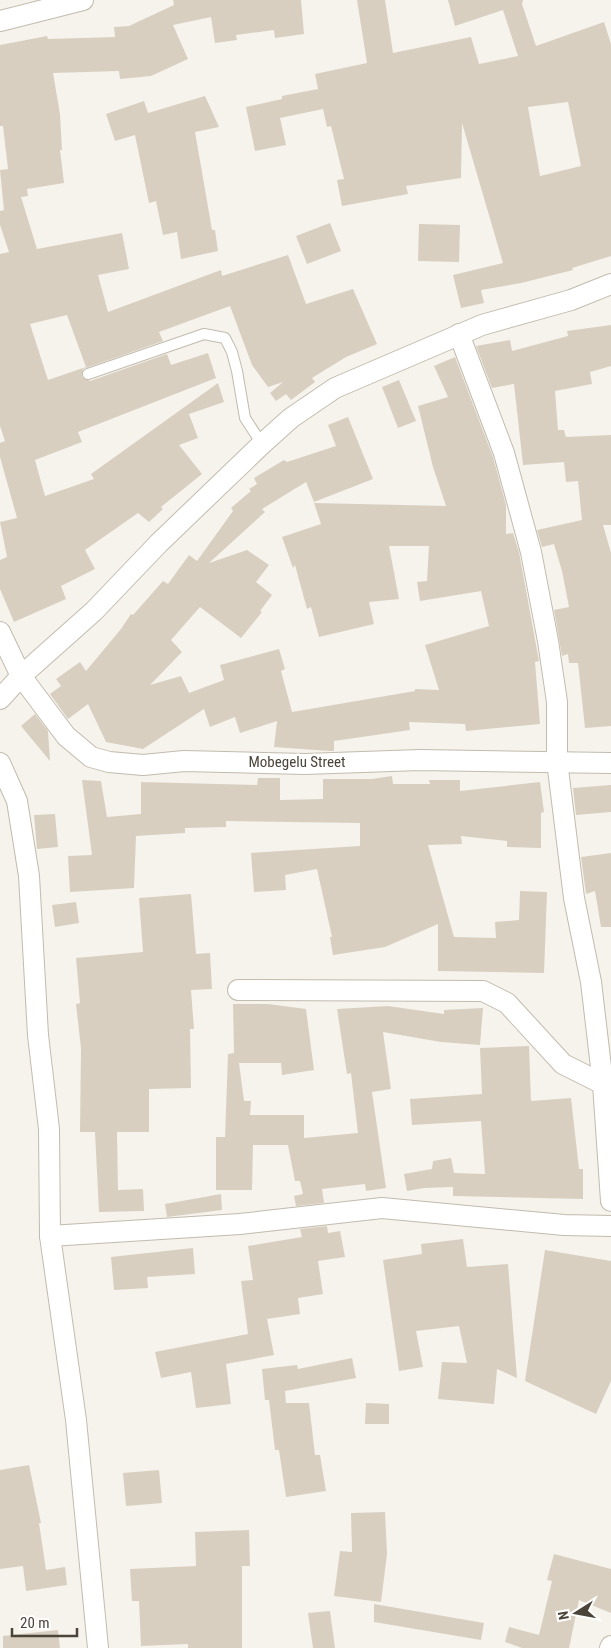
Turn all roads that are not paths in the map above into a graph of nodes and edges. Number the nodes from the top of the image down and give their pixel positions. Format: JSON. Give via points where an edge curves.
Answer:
{"nodes":[{"id":1,"x":84,"y":0,"type":"edge"},
{"id":2,"x":0,"y":21,"type":"edge"},
{"id":3,"x":611,"y":284,"type":"edge"},
{"id":4,"x":459,"y":334,"type":"junction"},
{"id":5,"x":88,"y":374,"type":"dead end"},
{"id":6,"x":262,"y":444,"type":"junction"},
{"id":7,"x":0,"y":632,"type":"edge"},
{"id":8,"x":22,"y":676,"type":"junction"},
{"id":9,"x":0,"y":699,"type":"edge"},
{"id":10,"x":557,"y":761,"type":"junction"},
{"id":11,"x":0,"y":763,"type":"edge"},
{"id":12,"x":611,"y":763,"type":"edge"},
{"id":13,"x":238,"y":990,"type":"dead end"},
{"id":14,"x":603,"y":1084,"type":"junction"},
{"id":15,"x":611,"y":1201,"type":"edge"},
{"id":16,"x":611,"y":1226,"type":"edge"},
{"id":17,"x":50,"y":1236,"type":"junction"},
{"id":18,"x":98,"y":1648,"type":"edge"}],
"edges":[{"from":1,"to":2,"type":"street"},
{"from":3,"to":4,"type":"street","via":[[571,300]]},
{"from":4,"to":6,"type":"street","via":[[335,388],[291,418]]},
{"from":4,"to":10,"type":"street","via":[[504,453],[531,552],[557,702]]},
{"from":5,"to":6,"type":"lane","via":[[204,334],[225,338],[237,371],[244,418]]},
{"from":6,"to":8,"type":"street","via":[[94,611]]},
{"from":7,"to":8,"type":"street","name":"Mobegelu Street"},
{"from":8,"to":9,"type":"street"},
{"from":8,"to":10,"type":"street","name":"Mobegelu Street","via":[[66,736],[91,757],[109,762],[144,765],[184,761],[305,764],[420,760]]},
{"from":10,"to":12,"type":"street","name":"Mobegelu Street"},
{"from":10,"to":14,"type":"street","via":[[574,898],[591,982]]},
{"from":11,"to":17,"type":"street","via":[[17,801],[29,876],[38,1035],[50,1130]]},
{"from":13,"to":14,"type":"street","via":[[483,991],[507,1002],[563,1064]]},
{"from":14,"to":15,"type":"street"},
{"from":16,"to":17,"type":"street","via":[[564,1225],[382,1208],[240,1224]]},
{"from":17,"to":18,"type":"street","via":[[76,1420]]}]}
